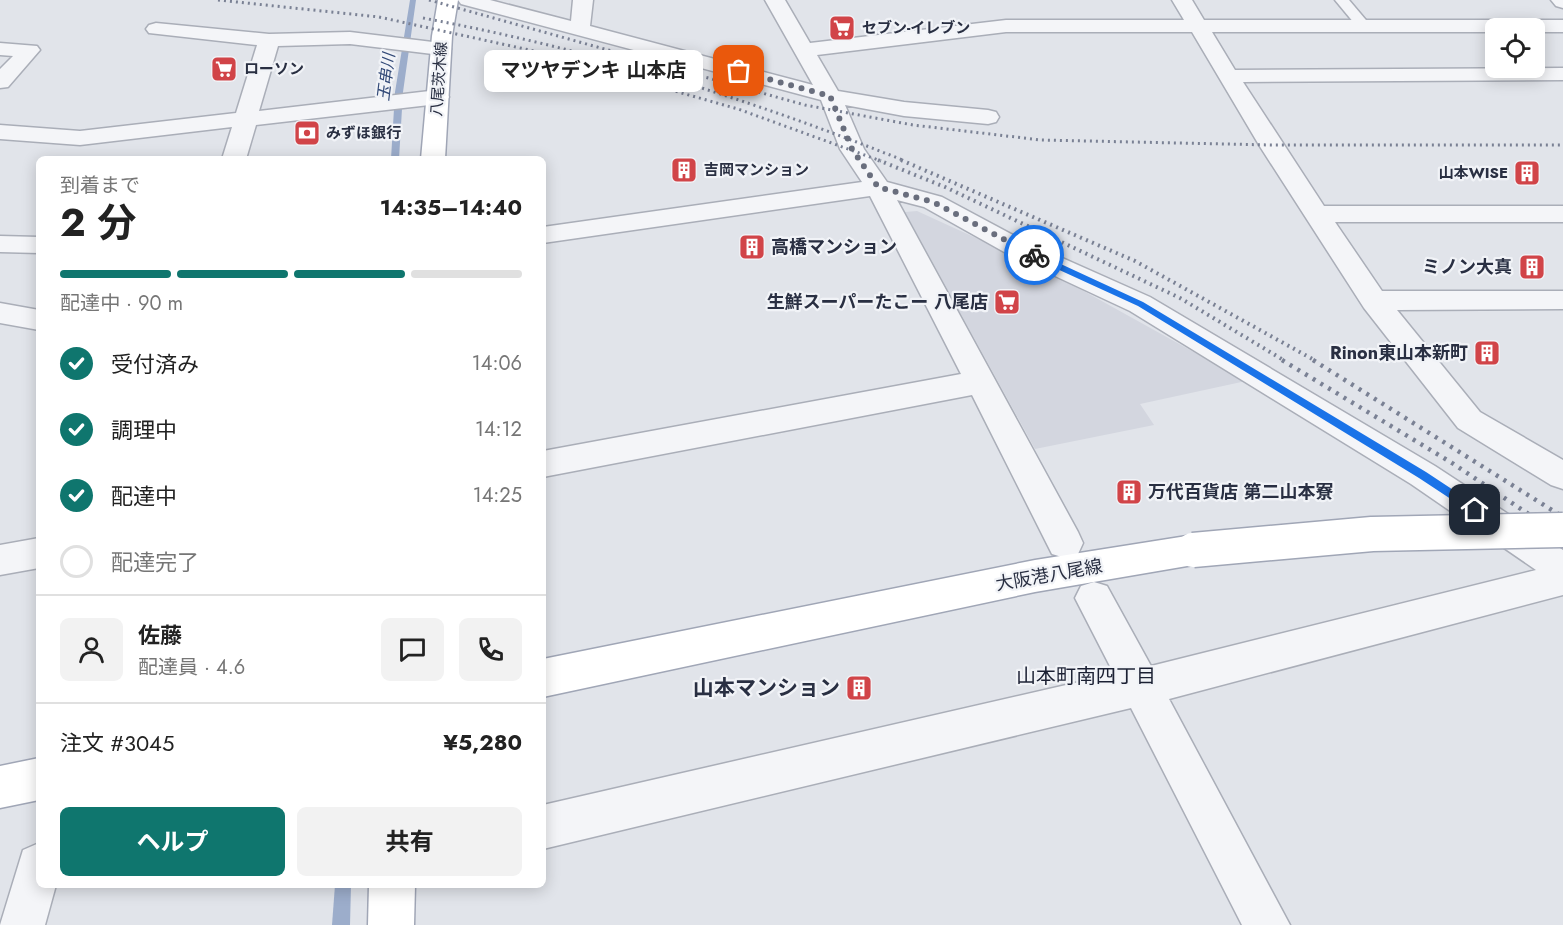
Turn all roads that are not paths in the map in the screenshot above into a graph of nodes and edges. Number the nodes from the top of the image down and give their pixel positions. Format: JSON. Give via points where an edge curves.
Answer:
{"nodes":[{"id":1,"x":448,"y":0,"type":"edge"},
{"id":2,"x":468,"y":0,"type":"edge"},
{"id":3,"x":583,"y":0,"type":"edge"},
{"id":4,"x":776,"y":0,"type":"edge"},
{"id":5,"x":1182,"y":0,"type":"edge"},
{"id":6,"x":1342,"y":0,"type":"edge"},
{"id":7,"x":1200,"y":26,"type":"junction"},
{"id":8,"x":1364,"y":26,"type":"junction"},
{"id":9,"x":1563,"y":26,"type":"edge"},
{"id":10,"x":580,"y":28,"type":"junction"},
{"id":11,"x":156,"y":29,"type":"dead end"},
{"id":12,"x":269,"y":40,"type":"junction"},
{"id":13,"x":0,"y":49,"type":"edge"},
{"id":14,"x":441,"y":49,"type":"junction"},
{"id":15,"x":805,"y":50,"type":"junction"},
{"id":16,"x":1563,"y":74,"type":"edge"},
{"id":17,"x":1227,"y":76,"type":"junction"},
{"id":18,"x":0,"y":82,"type":"edge"},
{"id":19,"x":438,"y":96,"type":"junction"},
{"id":20,"x":830,"y":96,"type":"junction"},
{"id":21,"x":988,"y":117,"type":"dead end"},
{"id":22,"x":245,"y":119,"type":"junction"},
{"id":23,"x":0,"y":132,"type":"edge"},
{"id":24,"x":235,"y":156,"type":"edge"},
{"id":25,"x":433,"y":156,"type":"edge"},
{"id":26,"x":878,"y":187,"type":"junction"},
{"id":27,"x":1316,"y":214,"type":"junction"},
{"id":28,"x":1563,"y":214,"type":"edge"},
{"id":29,"x":546,"y":235,"type":"edge"},
{"id":30,"x":0,"y":244,"type":"edge"},
{"id":31,"x":36,"y":245,"type":"edge"},
{"id":32,"x":1563,"y":300,"type":"edge"},
{"id":33,"x":1374,"y":301,"type":"junction"},
{"id":34,"x":0,"y":313,"type":"edge"},
{"id":35,"x":36,"y":319,"type":"edge"},
{"id":36,"x":980,"y":382,"type":"junction"},
{"id":37,"x":546,"y":463,"type":"edge"},
{"id":38,"x":1563,"y":476,"type":"edge"},
{"id":39,"x":1563,"y":530,"type":"edge"},
{"id":40,"x":1065,"y":543,"type":"dead end"},
{"id":41,"x":36,"y":554,"type":"edge"},
{"id":42,"x":0,"y":560,"type":"edge"},
{"id":43,"x":1563,"y":569,"type":"edge"},
{"id":44,"x":1563,"y":579,"type":"edge"},
{"id":45,"x":1094,"y":598,"type":"dead end"},
{"id":46,"x":546,"y":677,"type":"edge"},
{"id":47,"x":1141,"y":687,"type":"junction"},
{"id":48,"x":36,"y":780,"type":"edge"},
{"id":49,"x":0,"y":787,"type":"edge"},
{"id":50,"x":546,"y":826,"type":"edge"},
{"id":51,"x":36,"y":876,"type":"edge"},
{"id":52,"x":393,"y":888,"type":"edge"},
{"id":53,"x":22,"y":925,"type":"edge"},
{"id":54,"x":391,"y":925,"type":"edge"},
{"id":55,"x":1267,"y":925,"type":"edge"}],
"edges":[{"from":1,"to":14,"type":"main road","name":"八尾茨木線"},
{"from":2,"to":10,"type":"street"},
{"from":3,"to":10,"type":"street"},
{"from":4,"to":15,"type":"street"},
{"from":5,"to":7,"type":"street"},
{"from":6,"to":8,"type":"lane"},
{"from":7,"to":8,"type":"street"},
{"from":7,"to":15,"type":"street","via":[[1006,26]]},
{"from":7,"to":17,"type":"street"},
{"from":8,"to":9,"type":"street"},
{"from":10,"to":20,"type":"street"},
{"from":11,"to":12,"type":"street"},
{"from":12,"to":14,"type":"street","via":[[350,38]]},
{"from":12,"to":22,"type":"street"},
{"from":13,"to":18,"type":"street","via":[[30,50]]},
{"from":14,"to":19,"type":"main road","name":"八尾茨木線"},
{"from":15,"to":20,"type":"street"},
{"from":16,"to":17,"type":"street"},
{"from":17,"to":27,"type":"street"},
{"from":19,"to":22,"type":"street"},
{"from":19,"to":25,"type":"main road","name":"八尾茨木線"},
{"from":20,"to":21,"type":"street","via":[[904,109]]},
{"from":20,"to":26,"type":"street","via":[[852,149]]},
{"from":22,"to":23,"type":"street","via":[[80,138]]},
{"from":22,"to":24,"type":"street"},
{"from":26,"to":29,"type":"street"},
{"from":26,"to":36,"type":"street"},
{"from":26,"to":43,"type":"street","via":[[933,202],[1015,247],[1140,304],[1423,475]]},
{"from":27,"to":28,"type":"street"},
{"from":27,"to":33,"type":"street"},
{"from":30,"to":31,"type":"street"},
{"from":32,"to":33,"type":"street"},
{"from":33,"to":38,"type":"street","via":[[1469,420]]},
{"from":34,"to":35,"type":"street"},
{"from":36,"to":37,"type":"street"},
{"from":36,"to":40,"type":"street"},
{"from":39,"to":46,"type":"main road","name":"大阪港八尾線","bridge":true,"via":[[1372,534],[1193,550],[1035,576]]},
{"from":41,"to":42,"type":"street"},
{"from":44,"to":47,"type":"street"},
{"from":45,"to":47,"type":"street"},
{"from":47,"to":50,"type":"street"},
{"from":47,"to":55,"type":"street"},
{"from":48,"to":49,"type":"main road"},
{"from":51,"to":53,"type":"street"},
{"from":52,"to":54,"type":"main road"}]}
